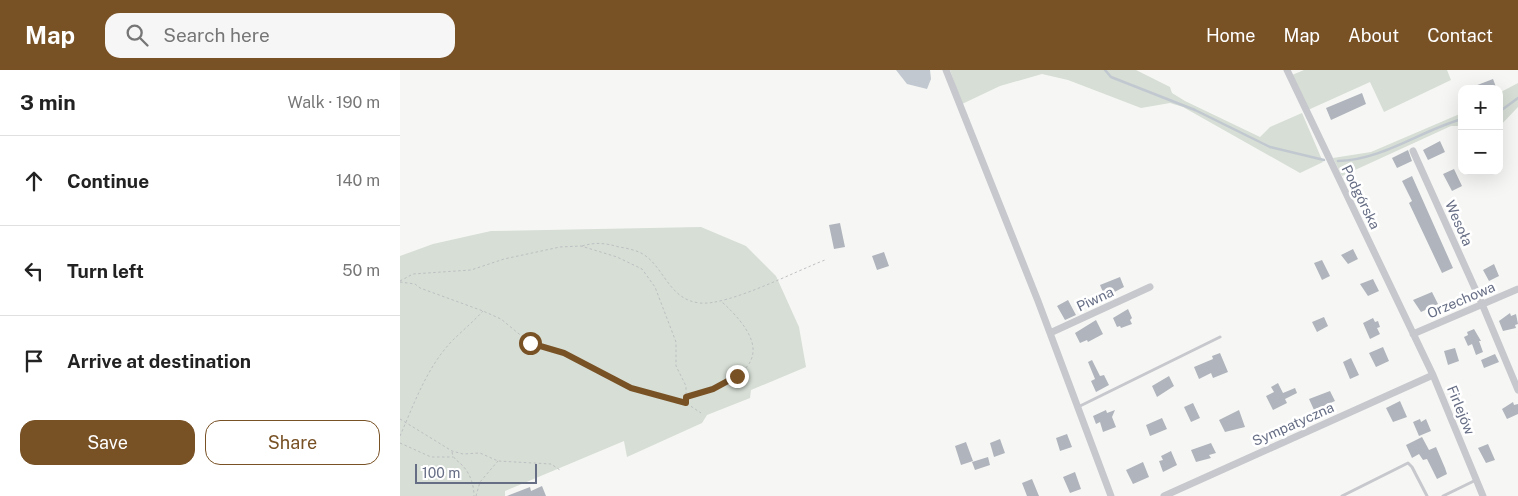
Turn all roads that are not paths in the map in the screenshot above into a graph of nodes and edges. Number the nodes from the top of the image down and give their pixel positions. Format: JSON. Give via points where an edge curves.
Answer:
{"nodes":[{"id":1,"x":946,"y":70,"type":"edge"},
{"id":2,"x":1287,"y":70,"type":"edge"},
{"id":3,"x":1413,"y":151,"type":"dead end"},
{"id":4,"x":1150,"y":287,"type":"dead end"},
{"id":5,"x":1518,"y":289,"type":"edge"},
{"id":6,"x":1482,"y":304,"type":"junction"},
{"id":7,"x":1050,"y":333,"type":"junction"},
{"id":8,"x":1413,"y":334,"type":"junction"},
{"id":9,"x":1220,"y":337,"type":"dead end"},
{"id":10,"x":1433,"y":375,"type":"junction"},
{"id":11,"x":1518,"y":390,"type":"edge"},
{"id":12,"x":1077,"y":407,"type":"junction"},
{"id":13,"x":1476,"y":480,"type":"junction"},
{"id":14,"x":1111,"y":496,"type":"edge"},
{"id":15,"x":1164,"y":496,"type":"edge"},
{"id":16,"x":1342,"y":496,"type":"edge"},
{"id":17,"x":1426,"y":496,"type":"edge"},
{"id":18,"x":1443,"y":496,"type":"edge"},
{"id":19,"x":1483,"y":496,"type":"edge"}],
"edges":[{"from":1,"to":7,"type":"street"},
{"from":2,"to":8,"type":"street","name":"Podgórska"},
{"from":3,"to":6,"type":"street","name":"Wesoła"},
{"from":4,"to":7,"type":"street","name":"Piwna"},
{"from":5,"to":6,"type":"street","name":"Orzechowa"},
{"from":6,"to":8,"type":"street","name":"Orzechowa"},
{"from":6,"to":11,"type":"street","name":"Wesoła"},
{"from":7,"to":12,"type":"street"},
{"from":8,"to":10,"type":"street","name":"Firlejów"},
{"from":9,"to":12,"type":"lane"},
{"from":10,"to":13,"type":"street","name":"Firlejów"},
{"from":10,"to":15,"type":"street","name":"Sympatyczna"},
{"from":12,"to":14,"type":"street"},
{"from":13,"to":18,"type":"lane"},
{"from":13,"to":19,"type":"street","name":"Firlejów"},
{"from":16,"to":17,"type":"lane","via":[[1408,464]]}]}
